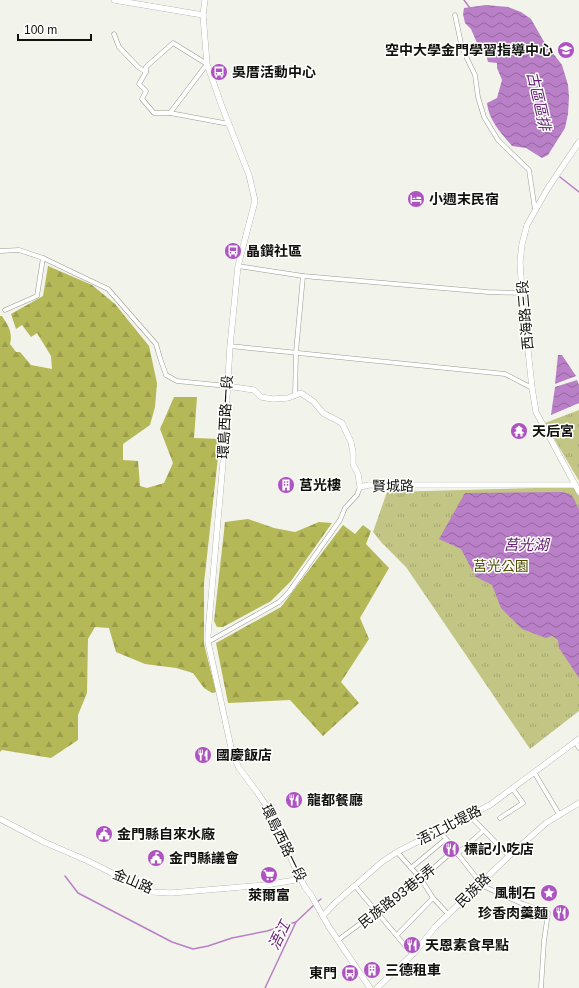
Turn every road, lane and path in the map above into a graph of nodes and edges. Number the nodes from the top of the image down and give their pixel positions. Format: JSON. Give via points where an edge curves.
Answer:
{"nodes":[{"id":1,"x":114,"y":0,"type":"edge"},
{"id":2,"x":205,"y":0,"type":"edge"},
{"id":3,"x":203,"y":15,"type":"junction"},
{"id":4,"x":455,"y":15,"type":"dead end"},
{"id":5,"x":114,"y":34,"type":"dead end"},
{"id":6,"x":207,"y":64,"type":"junction"},
{"id":7,"x":146,"y":72,"type":"junction"},
{"id":8,"x":170,"y":113,"type":"junction"},
{"id":9,"x":229,"y":124,"type":"junction"},
{"id":10,"x":579,"y":142,"type":"edge"},
{"id":11,"x":535,"y":211,"type":"junction"},
{"id":12,"x":0,"y":251,"type":"edge"},
{"id":13,"x":43,"y":258,"type":"junction"},
{"id":14,"x":238,"y":266,"type":"junction"},
{"id":15,"x":303,"y":276,"type":"junction"},
{"id":16,"x":522,"y":293,"type":"junction"},
{"id":17,"x":6,"y":310,"type":"dead end"},
{"id":18,"x":230,"y":346,"type":"junction"},
{"id":19,"x":296,"y":352,"type":"junction"},
{"id":20,"x":227,"y":386,"type":"junction"},
{"id":21,"x":532,"y":388,"type":"junction"},
{"id":22,"x":295,"y":396,"type":"junction"},
{"id":23,"x":574,"y":484,"type":"junction"},
{"id":24,"x":360,"y":487,"type":"junction"},
{"id":25,"x":579,"y":492,"type":"edge"},
{"id":26,"x":208,"y":642,"type":"junction"},
{"id":27,"x":577,"y":740,"type":"edge"},
{"id":28,"x":579,"y":748,"type":"edge"},
{"id":29,"x":534,"y":772,"type":"junction"},
{"id":30,"x":512,"y":788,"type":"junction"},
{"id":31,"x":579,"y":804,"type":"edge"},
{"id":32,"x":559,"y":814,"type":"junction"},
{"id":33,"x":469,"y":815,"type":"junction"},
{"id":34,"x":500,"y":818,"type":"dead end"},
{"id":35,"x":0,"y":819,"type":"edge"},
{"id":36,"x":439,"y":830,"type":"junction"},
{"id":37,"x":483,"y":831,"type":"junction"},
{"id":38,"x":446,"y":839,"type":"junction"},
{"id":39,"x":397,"y":852,"type":"junction"},
{"id":40,"x":456,"y":852,"type":"junction"},
{"id":41,"x":509,"y":856,"type":"junction"},
{"id":42,"x":410,"y":868,"type":"junction"},
{"id":43,"x":301,"y":879,"type":"junction"},
{"id":44,"x":421,"y":879,"type":"junction"},
{"id":45,"x":482,"y":884,"type":"junction"},
{"id":46,"x":355,"y":886,"type":"junction"},
{"id":47,"x":433,"y":898,"type":"junction"},
{"id":48,"x":377,"y":912,"type":"junction"},
{"id":49,"x":448,"y":914,"type":"junction"},
{"id":50,"x":323,"y":916,"type":"junction"},
{"id":51,"x":397,"y":935,"type":"junction"},
{"id":52,"x":338,"y":940,"type":"junction"},
{"id":53,"x":412,"y":954,"type":"junction"},
{"id":54,"x":370,"y":988,"type":"edge"},
{"id":55,"x":377,"y":988,"type":"edge"},
{"id":56,"x":541,"y":988,"type":"edge"}],
"edges":[{"from":1,"to":3,"type":"main road"},
{"from":2,"to":3,"type":"main road","name":"環島西路一段"},
{"from":3,"to":6,"type":"main road","name":"環島西路一段"},
{"from":4,"to":11,"type":"street","via":[[462,48],[475,75],[484,117],[498,140],[529,170]]},
{"from":5,"to":7,"type":"street","via":[[119,47]]},
{"from":6,"to":7,"type":"street","via":[[173,43],[146,67]]},
{"from":6,"to":8,"type":"street"},
{"from":6,"to":9,"type":"main road","name":"環島西路一段"},
{"from":7,"to":8,"type":"street","via":[[139,84],[146,91],[142,99],[154,113]]},
{"from":8,"to":9,"type":"street"},
{"from":9,"to":14,"type":"main road","name":"環島西路一段","via":[[249,175],[255,201]]},
{"from":10,"to":11,"type":"main road","name":"西海路三段"},
{"from":11,"to":16,"type":"main road","name":"西海路三段","via":[[527,225],[522,244]]},
{"from":12,"to":13,"type":"street","via":[[19,250]]},
{"from":13,"to":17,"type":"street","via":[[37,296]]},
{"from":13,"to":20,"type":"street","via":[[108,289],[156,344],[166,375],[177,381]]},
{"from":14,"to":15,"type":"street"},
{"from":14,"to":18,"type":"main road","name":"環島西路一段"},
{"from":15,"to":16,"type":"street"},
{"from":15,"to":19,"type":"street"},
{"from":16,"to":21,"type":"main road","name":"西海路三段"},
{"from":18,"to":19,"type":"street"},
{"from":18,"to":20,"type":"main road","name":"環島西路一段"},
{"from":19,"to":21,"type":"street","via":[[505,374]]},
{"from":19,"to":22,"type":"street"},
{"from":20,"to":22,"type":"main road","name":"賢城路","via":[[254,390],[273,399]]},
{"from":20,"to":26,"type":"main road","name":"環島西路一段"},
{"from":21,"to":23,"type":"main road","name":"西海路三段","via":[[536,412]]},
{"from":22,"to":24,"type":"main road","name":"賢城路","via":[[301,393],[324,413],[342,423],[351,442],[353,464]]},
{"from":23,"to":24,"type":"main road","name":"賢城路"},
{"from":23,"to":25,"type":"main road","name":"西海路三段"},
{"from":24,"to":26,"type":"street","via":[[289,592],[279,602]]},
{"from":26,"to":43,"type":"main road","name":"環島西路一段","via":[[236,764],[272,814]]},
{"from":27,"to":28,"type":"street"},
{"from":27,"to":29,"type":"main road","name":"浯江北堤路"},
{"from":29,"to":30,"type":"main road","name":"浯江北堤路"},
{"from":29,"to":32,"type":"street"},
{"from":30,"to":33,"type":"main road","name":"浯江北堤路","via":[[490,805]]},
{"from":30,"to":34,"type":"street","via":[[523,802]]},
{"from":31,"to":32,"type":"main road","name":"民族路"},
{"from":32,"to":41,"type":"main road","name":"民族路"},
{"from":33,"to":36,"type":"main road","name":"浯江北堤路"},
{"from":33,"to":37,"type":"street"},
{"from":35,"to":43,"type":"main road","name":"金山路","via":[[154,892],[171,893],[266,885]]},
{"from":36,"to":38,"type":"street"},
{"from":36,"to":39,"type":"main road","name":"浯江北堤路"},
{"from":37,"to":40,"type":"street","name":"民族路93巷5弄"},
{"from":37,"to":41,"type":"street"},
{"from":38,"to":40,"type":"street"},
{"from":38,"to":42,"type":"street"},
{"from":39,"to":42,"type":"street"},
{"from":39,"to":46,"type":"main road","name":"浯江北堤路"},
{"from":40,"to":44,"type":"street","name":"民族路93巷5弄"},
{"from":40,"to":45,"type":"street"},
{"from":41,"to":45,"type":"main road","name":"民族路"},
{"from":42,"to":44,"type":"street"},
{"from":43,"to":50,"type":"main road","name":"環島西路一段"},
{"from":44,"to":47,"type":"street"},
{"from":44,"to":48,"type":"street","name":"民族路93巷5弄"},
{"from":45,"to":49,"type":"main road","name":"民族路"},
{"from":45,"to":56,"type":"street","via":[[524,904],[548,912]]},
{"from":46,"to":48,"type":"street"},
{"from":46,"to":50,"type":"main road","name":"浯江北堤路"},
{"from":47,"to":49,"type":"street"},
{"from":47,"to":51,"type":"street"},
{"from":48,"to":51,"type":"street"},
{"from":48,"to":52,"type":"street","name":"民族路93巷5弄"},
{"from":49,"to":53,"type":"main road","name":"民族路"},
{"from":50,"to":52,"type":"main road"},
{"from":51,"to":53,"type":"street"},
{"from":52,"to":54,"type":"main road"},
{"from":53,"to":55,"type":"main road","name":"民族路"}]}
